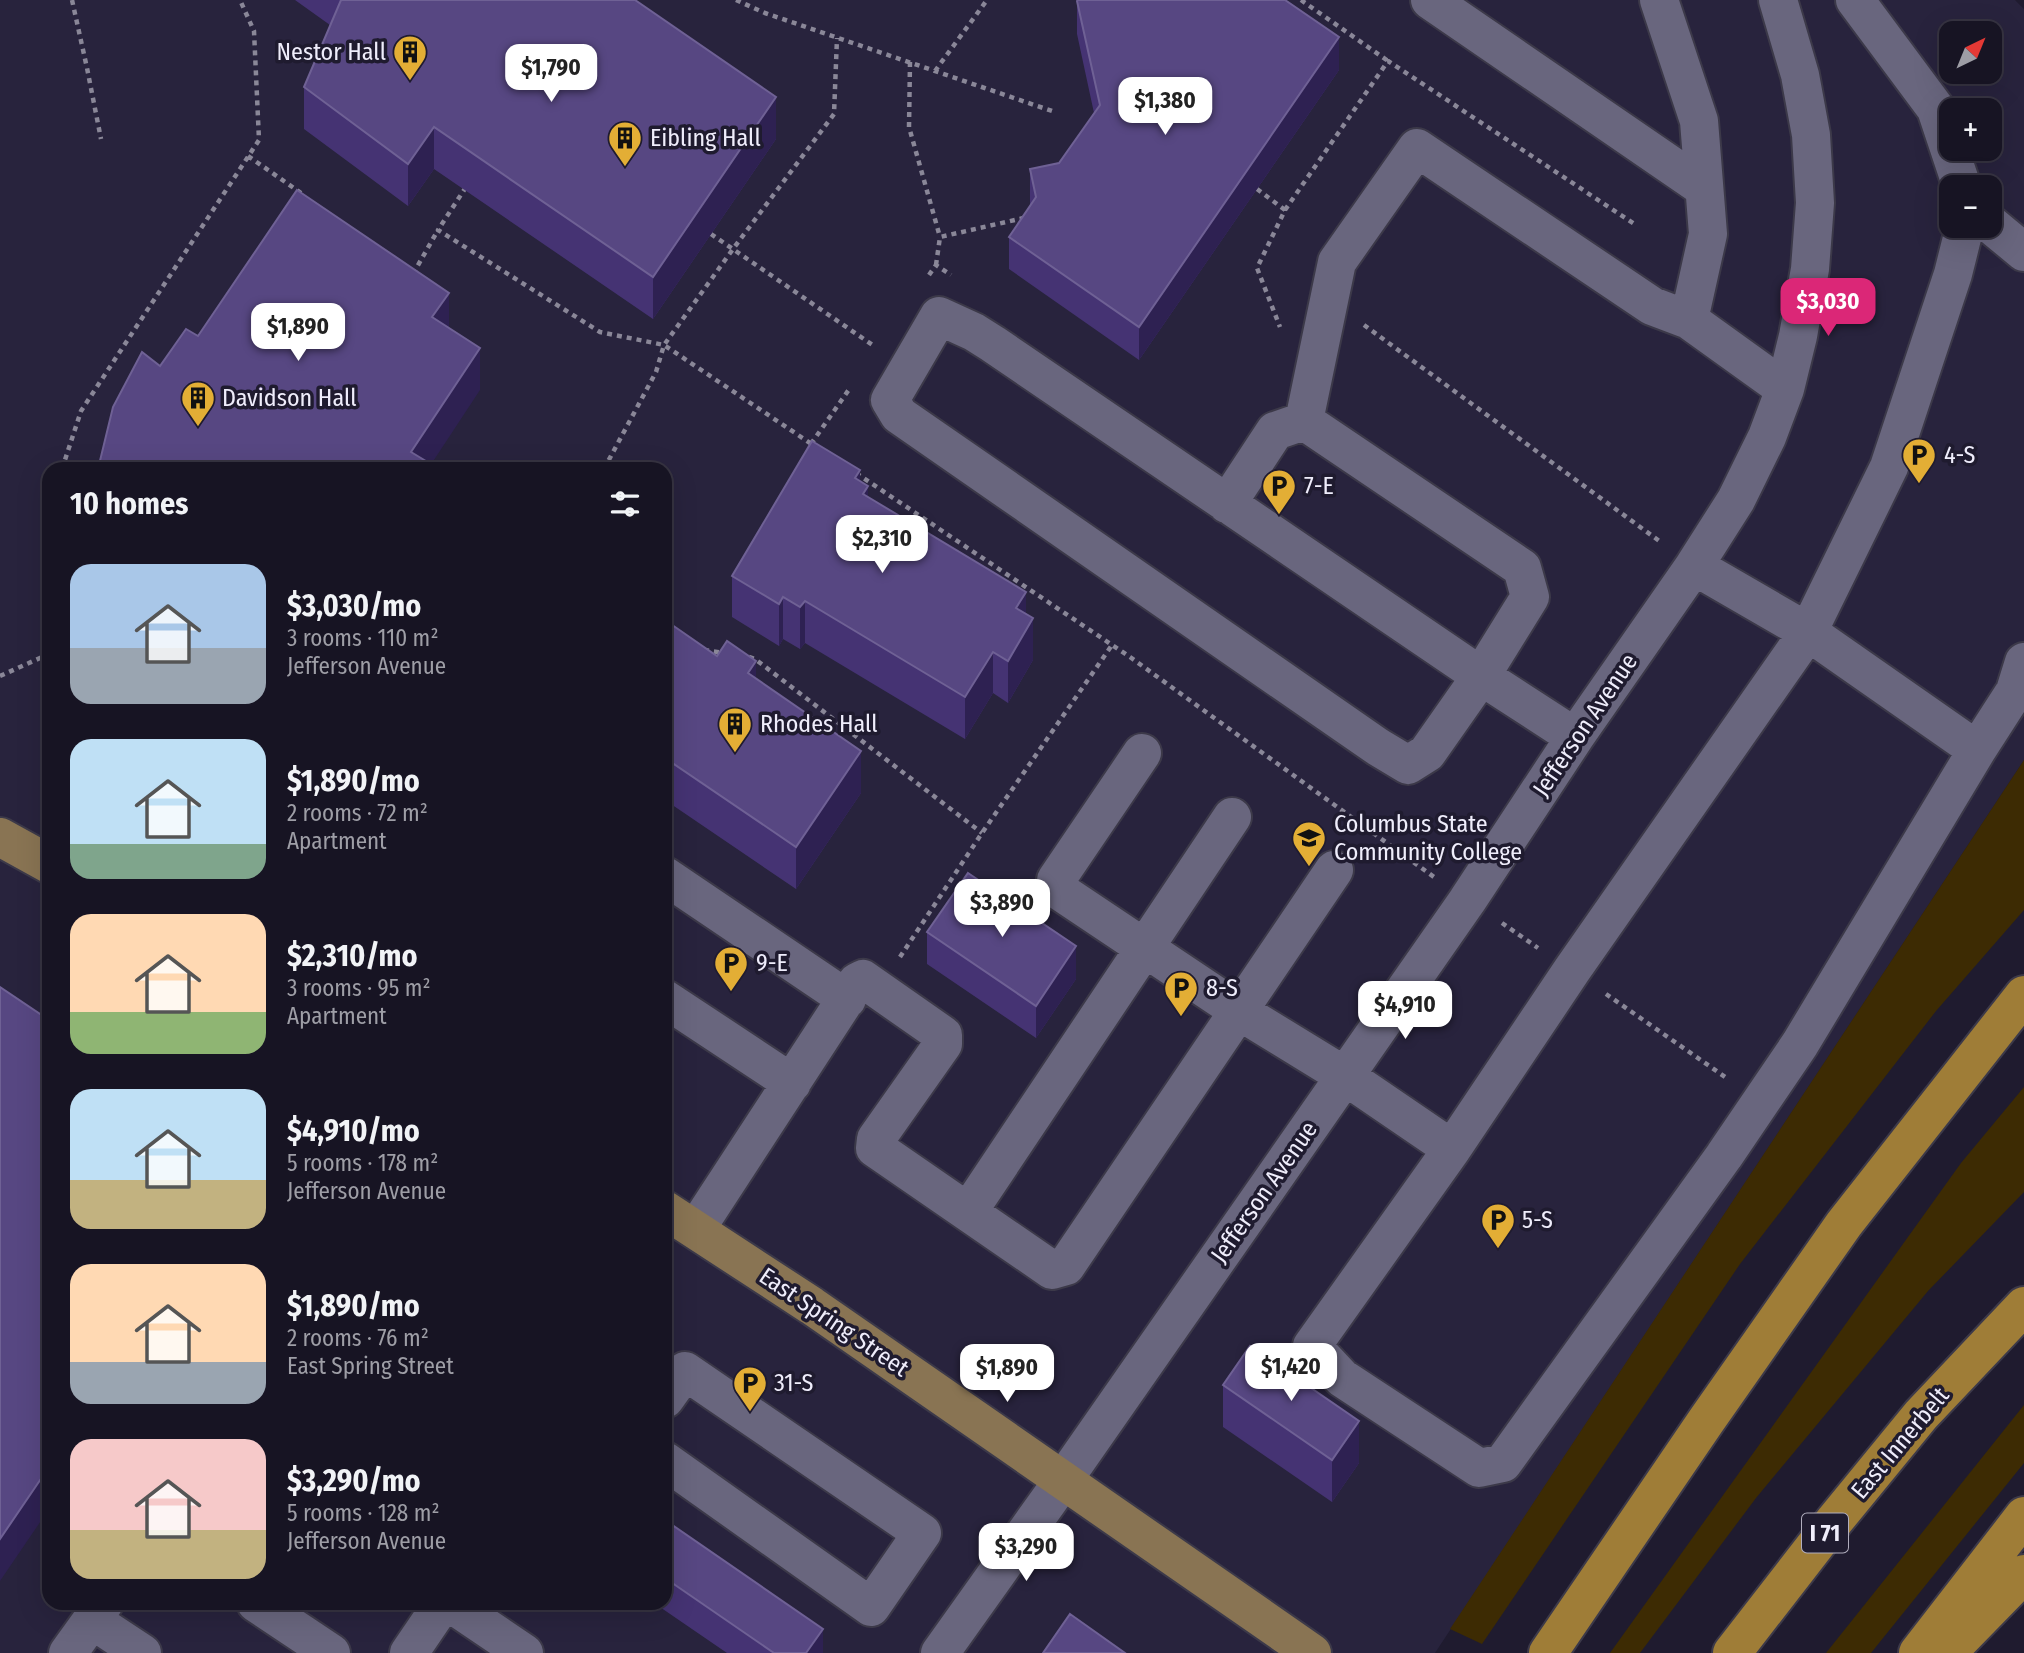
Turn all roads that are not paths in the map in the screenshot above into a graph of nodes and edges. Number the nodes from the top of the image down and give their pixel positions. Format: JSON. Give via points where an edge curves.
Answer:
{"nodes":[{"id":1,"x":1430,"y":0,"type":"edge"},
{"id":2,"x":1659,"y":0,"type":"edge"},
{"id":3,"x":1778,"y":0,"type":"edge"},
{"id":4,"x":1855,"y":0,"type":"edge"},
{"id":5,"x":1958,"y":175,"type":"edge"},
{"id":6,"x":1704,"y":188,"type":"junction"},
{"id":7,"x":2002,"y":234,"type":"edge"},
{"id":8,"x":1962,"y":238,"type":"edge"},
{"id":9,"x":2024,"y":252,"type":"edge"},
{"id":10,"x":1689,"y":320,"type":"junction"},
{"id":11,"x":1785,"y":389,"type":"junction"},
{"id":12,"x":1304,"y":421,"type":"junction"},
{"id":13,"x":1227,"y":504,"type":"junction"},
{"id":14,"x":1694,"y":566,"type":"junction"},
{"id":15,"x":1808,"y":632,"type":"junction"},
{"id":16,"x":2024,"y":662,"type":"edge"},
{"id":17,"x":1481,"y":676,"type":"junction"},
{"id":18,"x":1575,"y":737,"type":"junction"},
{"id":19,"x":1977,"y":750,"type":"junction"},
{"id":20,"x":1142,"y":752,"type":"dead end"},
{"id":21,"x":1232,"y":817,"type":"dead end"},
{"id":22,"x":0,"y":837,"type":"edge"},
{"id":23,"x":42,"y":860,"type":"edge"},
{"id":24,"x":1334,"y":870,"type":"dead end"},
{"id":25,"x":672,"y":880,"type":"edge"},
{"id":26,"x":1144,"y":947,"type":"junction"},
{"id":27,"x":862,"y":994,"type":"junction"},
{"id":28,"x":2024,"y":995,"type":"edge"},
{"id":29,"x":672,"y":1004,"type":"edge"},
{"id":30,"x":1239,"y":1011,"type":"junction"},
{"id":31,"x":1345,"y":1076,"type":"junction"},
{"id":32,"x":792,"y":1083,"type":"junction"},
{"id":33,"x":1452,"y":1149,"type":"junction"},
{"id":34,"x":968,"y":1212,"type":"junction"},
{"id":35,"x":680,"y":1219,"type":"edge"},
{"id":36,"x":2024,"y":1306,"type":"edge"},
{"id":37,"x":672,"y":1389,"type":"edge"},
{"id":38,"x":672,"y":1466,"type":"edge"},
{"id":39,"x":1064,"y":1479,"type":"junction"},
{"id":40,"x":2024,"y":1516,"type":"edge"},
{"id":41,"x":2024,"y":1574,"type":"edge"},
{"id":42,"x":266,"y":1610,"type":"edge"},
{"id":43,"x":438,"y":1610,"type":"edge"},
{"id":44,"x":460,"y":1610,"type":"edge"},
{"id":45,"x":98,"y":1611,"type":"edge"},
{"id":46,"x":68,"y":1653,"type":"edge"},
{"id":47,"x":142,"y":1653,"type":"edge"},
{"id":48,"x":331,"y":1653,"type":"edge"},
{"id":49,"x":410,"y":1653,"type":"edge"},
{"id":50,"x":524,"y":1653,"type":"edge"},
{"id":51,"x":940,"y":1653,"type":"edge"},
{"id":52,"x":1312,"y":1653,"type":"edge"},
{"id":53,"x":1548,"y":1653,"type":"edge"},
{"id":54,"x":1732,"y":1653,"type":"edge"},
{"id":55,"x":1918,"y":1653,"type":"edge"},
{"id":56,"x":1947,"y":1653,"type":"edge"}],
"edges":[{"from":1,"to":6,"type":"street"},
{"from":2,"to":6,"type":"street","via":[[1699,121]]},
{"from":3,"to":11,"type":"street","name":"Jefferson Avenue","via":[[1800,75],[1811,135],[1815,203],[1810,269]]},
{"from":4,"to":5,"type":"street","via":[[1936,109]]},
{"from":6,"to":10,"type":"street","via":[[1707,234]]},
{"from":7,"to":9,"type":"street"},
{"from":8,"to":15,"type":"street","via":[[1889,467]]},
{"from":10,"to":11,"type":"street"},
{"from":10,"to":12,"type":"street","via":[[1652,306],[1417,148],[1337,262]]},
{"from":11,"to":14,"type":"street","name":"Jefferson Avenue","via":[[1736,500]]},
{"from":12,"to":13,"type":"street","via":[[1275,431]]},
{"from":12,"to":17,"type":"street","via":[[1522,568],[1530,597]]},
{"from":13,"to":17,"type":"street"},
{"from":13,"to":17,"type":"street","via":[[993,344],[939,316],[890,400],[899,415],[1408,765],[1427,753]]},
{"from":14,"to":15,"type":"street"},
{"from":14,"to":18,"type":"street","name":"Jefferson Avenue"},
{"from":15,"to":19,"type":"street"},
{"from":15,"to":33,"type":"street"},
{"from":16,"to":19,"type":"street","via":[[2015,691]]},
{"from":17,"to":18,"type":"street"},
{"from":18,"to":31,"type":"street","name":"Jefferson Avenue"},
{"from":19,"to":33,"type":"street","via":[[1800,1044],[1724,1156],[1503,1463],[1479,1468],[1342,1378],[1312,1346]]},
{"from":20,"to":26,"type":"street","via":[[1056,880],[1058,890]]},
{"from":21,"to":26,"type":"street"},
{"from":22,"to":23,"type":"main road"},
{"from":24,"to":30,"type":"street"},
{"from":25,"to":27,"type":"street"},
{"from":26,"to":30,"type":"street"},
{"from":26,"to":34,"type":"street"},
{"from":27,"to":32,"type":"street"},
{"from":27,"to":34,"type":"street","via":[[943,1035],[943,1044],[876,1139],[875,1148]]},
{"from":28,"to":53,"type":"highway","via":[[1844,1224]]},
{"from":29,"to":32,"type":"street"},
{"from":30,"to":31,"type":"street"},
{"from":30,"to":34,"type":"street","via":[[1066,1266],[1052,1270]]},
{"from":31,"to":33,"type":"street"},
{"from":31,"to":39,"type":"street","name":"Jefferson Avenue"},
{"from":32,"to":35,"type":"street"},
{"from":35,"to":39,"type":"main road","name":"East Spring Street"},
{"from":36,"to":54,"type":"highway","name":"East Innerbelt","number":"I 71","via":[[1921,1415]]},
{"from":37,"to":38,"type":"street","via":[[685,1371],[922,1533],[871,1606]]},
{"from":39,"to":51,"type":"street","name":"Jefferson Avenue"},
{"from":39,"to":52,"type":"main road","name":"East Spring Street"},
{"from":40,"to":55,"type":"highway"},
{"from":41,"to":56,"type":"highway"},
{"from":42,"to":48,"type":"street"},
{"from":43,"to":49,"type":"street"},
{"from":44,"to":50,"type":"street"},
{"from":45,"to":46,"type":"street"},
{"from":45,"to":47,"type":"street"}]}
